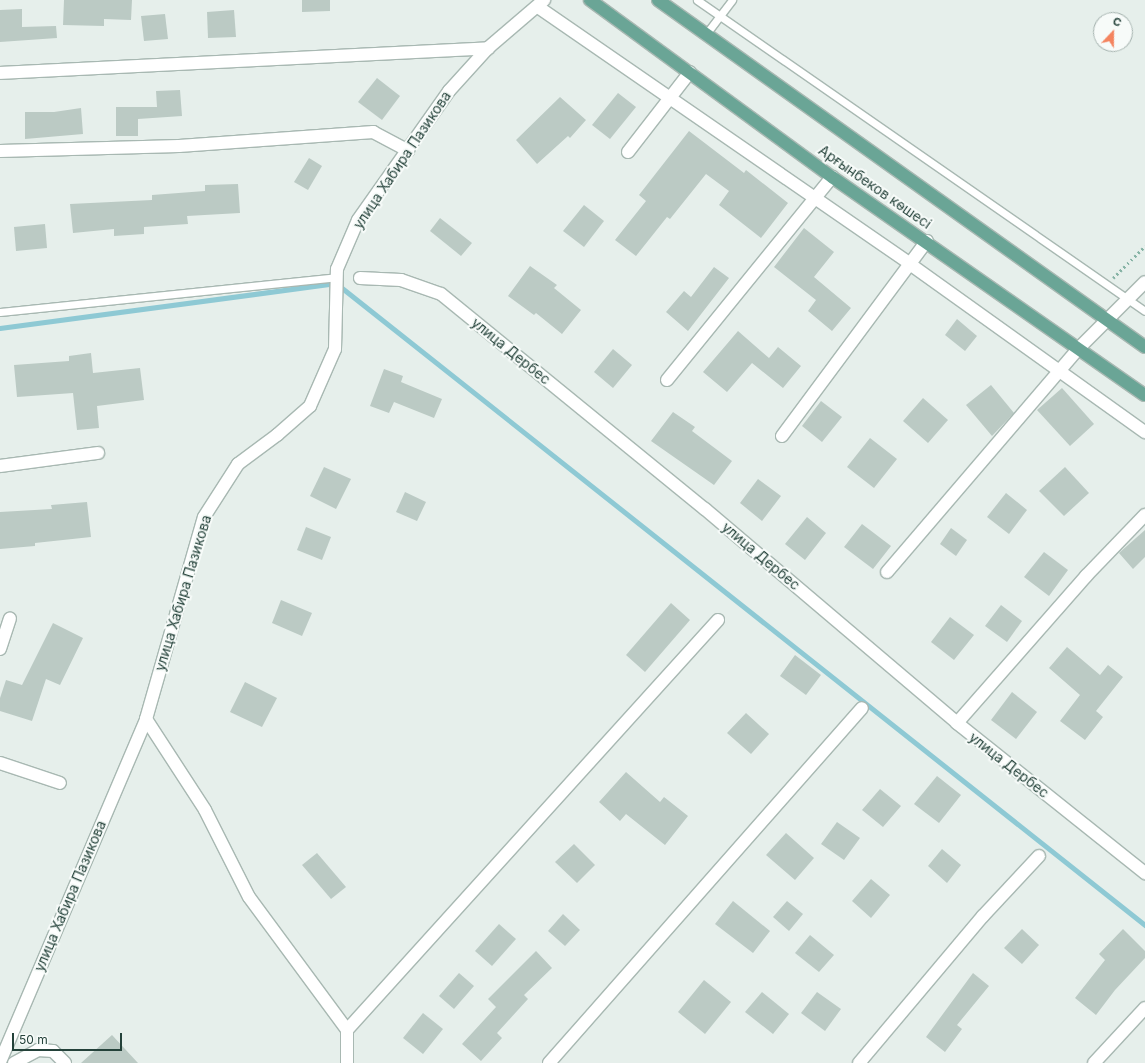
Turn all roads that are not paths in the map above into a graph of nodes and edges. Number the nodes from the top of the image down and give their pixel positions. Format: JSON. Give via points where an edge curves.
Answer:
{"nodes":[{"id":1,"x":590,"y":0,"type":"edge"},
{"id":2,"x":658,"y":0,"type":"edge"},
{"id":3,"x":698,"y":0,"type":"edge"},
{"id":4,"x":732,"y":0,"type":"edge"},
{"id":5,"x":541,"y":4,"type":"edge"},
{"id":6,"x":720,"y":16,"type":"junction"},
{"id":7,"x":706,"y":34,"type":"junction"},
{"id":8,"x":488,"y":48,"type":"junction"},
{"id":9,"x":690,"y":72,"type":"junction"},
{"id":10,"x":0,"y":73,"type":"edge"},
{"id":11,"x":670,"y":98,"type":"junction"},
{"id":12,"x":0,"y":151,"type":"edge"},
{"id":13,"x":408,"y":151,"type":"junction"},
{"id":14,"x":628,"y":152,"type":"dead end"},
{"id":15,"x":832,"y":177,"type":"junction"},
{"id":16,"x":814,"y":199,"type":"junction"},
{"id":17,"x":927,"y":241,"type":"junction"},
{"id":18,"x":910,"y":264,"type":"junction"},
{"id":19,"x":336,"y":278,"type":"junction"},
{"id":20,"x":360,"y":278,"type":"dead end"},
{"id":21,"x":1145,"y":282,"type":"edge"},
{"id":22,"x":1128,"y":298,"type":"junction"},
{"id":23,"x":1145,"y":310,"type":"edge"},
{"id":24,"x":0,"y":312,"type":"edge"},
{"id":25,"x":1107,"y":320,"type":"junction"},
{"id":26,"x":1145,"y":347,"type":"edge"},
{"id":27,"x":1079,"y":348,"type":"junction"},
{"id":28,"x":1060,"y":370,"type":"junction"},
{"id":29,"x":667,"y":380,"type":"dead end"},
{"id":30,"x":1145,"y":395,"type":"edge"},
{"id":31,"x":1145,"y":432,"type":"edge"},
{"id":32,"x":782,"y":436,"type":"dead end"},
{"id":33,"x":98,"y":454,"type":"dead end"},
{"id":34,"x":0,"y":466,"type":"edge"},
{"id":35,"x":1145,"y":516,"type":"edge"},
{"id":36,"x":888,"y":572,"type":"dead end"},
{"id":37,"x":10,"y":619,"type":"dead end"},
{"id":38,"x":718,"y":620,"type":"dead end"},
{"id":39,"x":0,"y":650,"type":"edge"},
{"id":40,"x":862,"y":708,"type":"dead end"},
{"id":41,"x":146,"y":719,"type":"junction"},
{"id":42,"x":957,"y":724,"type":"junction"},
{"id":43,"x":0,"y":763,"type":"edge"},
{"id":44,"x":60,"y":783,"type":"dead end"},
{"id":45,"x":1040,"y":856,"type":"dead end"},
{"id":46,"x":1145,"y":872,"type":"edge"},
{"id":47,"x":1145,"y":1008,"type":"edge"},
{"id":48,"x":347,"y":1030,"type":"junction"},
{"id":49,"x":0,"y":1062,"type":"edge"},
{"id":50,"x":14,"y":1063,"type":"edge"},
{"id":51,"x":65,"y":1063,"type":"edge"},
{"id":52,"x":347,"y":1063,"type":"edge"},
{"id":53,"x":549,"y":1063,"type":"edge"},
{"id":54,"x":859,"y":1063,"type":"edge"},
{"id":55,"x":1094,"y":1063,"type":"edge"}],
"edges":[{"from":1,"to":9,"type":"main road","name":"Арғынбеков көшесі"},
{"from":2,"to":7,"type":"main road","name":"Арғынбеков көшесі"},
{"from":3,"to":6,"type":"lane"},
{"from":4,"to":6,"type":"lane"},
{"from":5,"to":8,"type":"street","name":"улица Хабира Пазикова"},
{"from":5,"to":11,"type":"street"},
{"from":6,"to":7,"type":"lane"},
{"from":6,"to":22,"type":"lane"},
{"from":7,"to":25,"type":"main road","name":"Арғынбеков көшесі"},
{"from":8,"to":10,"type":"street"},
{"from":8,"to":13,"type":"street","name":"улица Хабира Пазикова","via":[[449,91]]},
{"from":9,"to":11,"type":"street"},
{"from":9,"to":15,"type":"main road","name":"Арғынбеков көшесі"},
{"from":11,"to":14,"type":"street"},
{"from":11,"to":16,"type":"street"},
{"from":12,"to":13,"type":"street","via":[[179,146],[373,132]]},
{"from":13,"to":19,"type":"street","name":"улица Хабира Пазикова","via":[[358,220],[337,269]]},
{"from":15,"to":16,"type":"street"},
{"from":15,"to":17,"type":"main road","name":"Арғынбеков көшесі"},
{"from":16,"to":18,"type":"street"},
{"from":16,"to":29,"type":"street"},
{"from":17,"to":18,"type":"street"},
{"from":17,"to":27,"type":"main road","name":"Арғынбеков көшесі"},
{"from":18,"to":28,"type":"street"},
{"from":18,"to":32,"type":"street"},
{"from":19,"to":24,"type":"lane"},
{"from":19,"to":41,"type":"street","name":"улица Хабира Пазикова","via":[[334,349],[310,406],[238,464],[204,517]]},
{"from":20,"to":42,"type":"street","name":"улица Дербес","via":[[401,280],[441,294],[705,509]]},
{"from":21,"to":22,"type":"street"},
{"from":22,"to":23,"type":"lane"},
{"from":22,"to":25,"type":"street"},
{"from":25,"to":26,"type":"main road","name":"Арғынбеков көшесі"},
{"from":25,"to":27,"type":"street"},
{"from":27,"to":28,"type":"street"},
{"from":27,"to":30,"type":"main road","name":"Арғынбеков көшесі"},
{"from":28,"to":31,"type":"street"},
{"from":28,"to":36,"type":"street"},
{"from":33,"to":34,"type":"street"},
{"from":35,"to":42,"type":"street","via":[[1086,576]]},
{"from":37,"to":39,"type":"street"},
{"from":38,"to":48,"type":"street"},
{"from":40,"to":53,"type":"street"},
{"from":41,"to":48,"type":"street","via":[[205,810],[249,897]]},
{"from":41,"to":49,"type":"street","name":"улица Хабира Пазикова"},
{"from":42,"to":46,"type":"street","name":"улица Дербес"},
{"from":43,"to":44,"type":"street"},
{"from":45,"to":54,"type":"street","via":[[983,916]]},
{"from":47,"to":55,"type":"street"},
{"from":48,"to":52,"type":"street"},
{"from":50,"to":51,"type":"street","via":[[38,1050],[53,1051]]}]}
